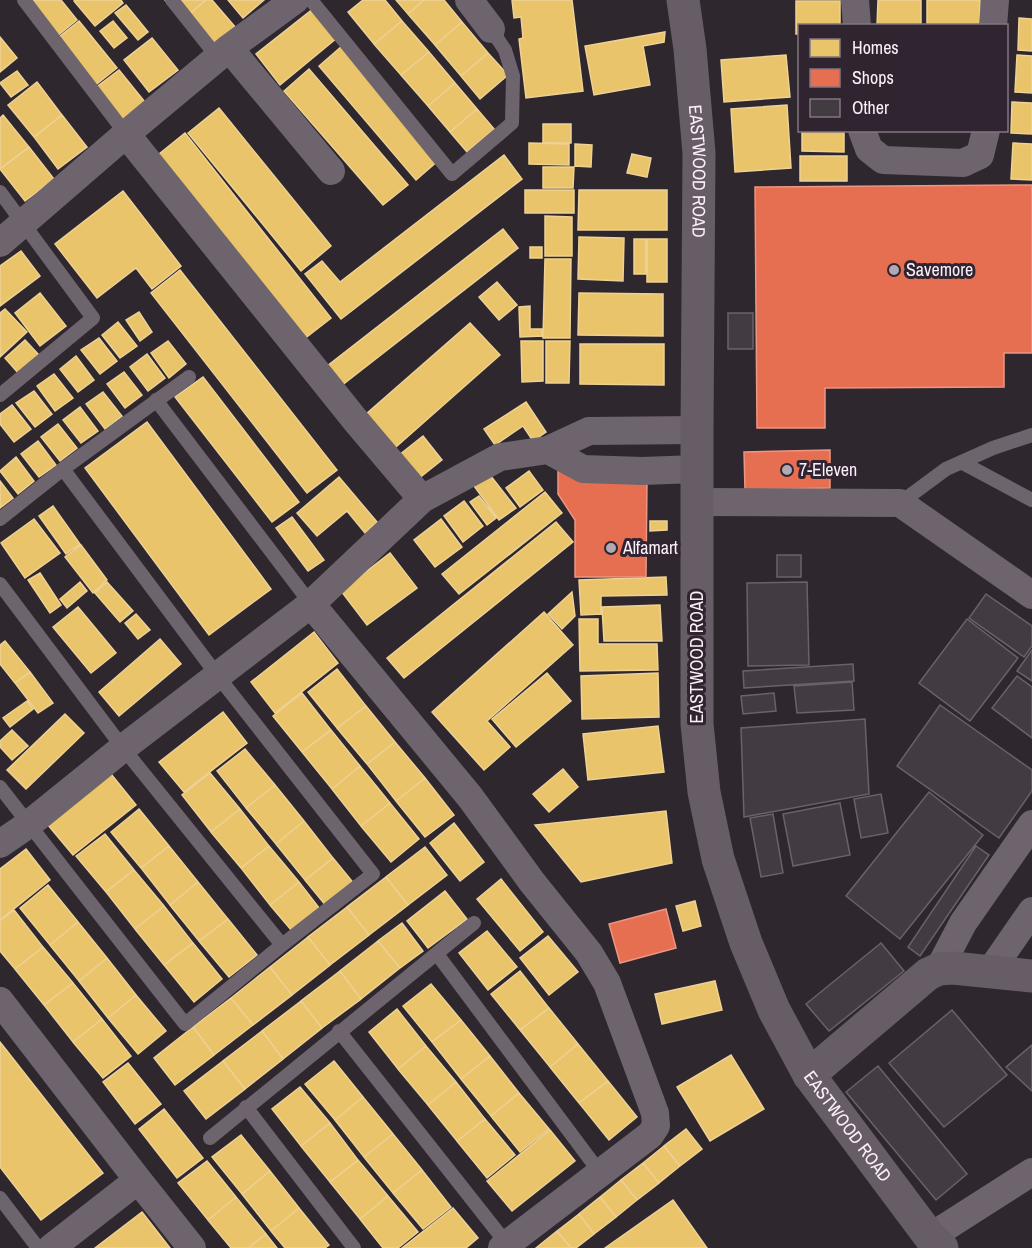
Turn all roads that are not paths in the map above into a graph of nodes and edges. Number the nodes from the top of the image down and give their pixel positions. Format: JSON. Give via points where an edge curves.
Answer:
{"nodes":[{"id":1,"x":24,"y":0,"type":"edge"},
{"id":2,"x":172,"y":0,"type":"edge"},
{"id":3,"x":296,"y":0,"type":"edge"},
{"id":4,"x":311,"y":0,"type":"edge"},
{"id":5,"x":469,"y":0,"type":"edge"},
{"id":6,"x":683,"y":0,"type":"edge"},
{"id":7,"x":855,"y":0,"type":"edge"},
{"id":8,"x":995,"y":0,"type":"edge"},
{"id":9,"x":857,"y":24,"type":"edge"},
{"id":10,"x":993,"y":24,"type":"edge"},
{"id":11,"x":491,"y":29,"type":"joint"},
{"id":12,"x":224,"y":53,"type":"junction"},
{"id":13,"x":863,"y":132,"type":"edge"},
{"id":14,"x":986,"y":132,"type":"edge"},
{"id":15,"x":126,"y":134,"type":"junction"},
{"id":16,"x":331,"y":171,"type":"dead end"},
{"id":17,"x":0,"y":192,"type":"edge"},
{"id":18,"x":24,"y":223,"type":"junction"},
{"id":19,"x":0,"y":243,"type":"edge"},
{"id":20,"x":189,"y":376,"type":"dead end"},
{"id":21,"x":0,"y":395,"type":"edge"},
{"id":22,"x":156,"y":400,"type":"junction"},
{"id":23,"x":697,"y":430,"type":"junction"},
{"id":24,"x":1032,"y":435,"type":"edge"},
{"id":25,"x":548,"y":450,"type":"junction"},
{"id":26,"x":961,"y":462,"type":"junction"},
{"id":27,"x":63,"y":469,"type":"junction"},
{"id":28,"x":697,"y":469,"type":"junction"},
{"id":29,"x":422,"y":499,"type":"junction"},
{"id":30,"x":1032,"y":500,"type":"edge"},
{"id":31,"x":697,"y":502,"type":"junction"},
{"id":32,"x":900,"y":503,"type":"junction"},
{"id":33,"x":0,"y":519,"type":"edge"},
{"id":34,"x":0,"y":584,"type":"edge"},
{"id":35,"x":1032,"y":595,"type":"edge"},
{"id":36,"x":311,"y":604,"type":"junction"},
{"id":37,"x":217,"y":675,"type":"junction"},
{"id":38,"x":123,"y":748,"type":"junction"},
{"id":39,"x":0,"y":787,"type":"edge"},
{"id":40,"x":29,"y":824,"type":"junction"},
{"id":41,"x":1032,"y":824,"type":"edge"},
{"id":42,"x":0,"y":844,"type":"edge"},
{"id":43,"x":1032,"y":911,"type":"edge"},
{"id":44,"x":474,"y":923,"type":"dead end"},
{"id":45,"x":282,"y":945,"type":"junction"},
{"id":46,"x":437,"y":954,"type":"junction"},
{"id":47,"x":939,"y":969,"type":"junction"},
{"id":48,"x":989,"y":973,"type":"junction"},
{"id":49,"x":1032,"y":976,"type":"edge"},
{"id":50,"x":0,"y":1001,"type":"edge"},
{"id":51,"x":339,"y":1032,"type":"junction"},
{"id":52,"x":809,"y":1075,"type":"junction"},
{"id":53,"x":246,"y":1107,"type":"junction"},
{"id":54,"x":210,"y":1138,"type":"dead end"},
{"id":55,"x":1032,"y":1172,"type":"edge"},
{"id":56,"x":601,"y":1174,"type":"junction"},
{"id":57,"x":138,"y":1180,"type":"junction"},
{"id":58,"x":0,"y":1198,"type":"edge"},
{"id":59,"x":938,"y":1244,"type":"edge"},
{"id":60,"x":505,"y":1246,"type":"edge"},
{"id":61,"x":38,"y":1248,"type":"edge"},
{"id":62,"x":51,"y":1248,"type":"edge"},
{"id":63,"x":192,"y":1248,"type":"edge"},
{"id":64,"x":354,"y":1248,"type":"edge"}],
"edges":[{"from":1,"to":15,"type":"lane"},
{"from":2,"to":12,"type":"lane"},
{"from":3,"to":12,"type":"street"},
{"from":4,"to":11,"type":"lane","via":[[452,174],[512,123],[513,76],[505,50]]},
{"from":5,"to":11,"type":"street"},
{"from":6,"to":23,"type":"main road","name":"EASTWOOD ROAD","via":[[699,153]]},
{"from":7,"to":9,"type":"street"},
{"from":8,"to":10,"type":"street"},
{"from":12,"to":15,"type":"street"},
{"from":12,"to":16,"type":"street"},
{"from":13,"to":14,"type":"street","via":[[869,149],[883,160],[963,163],[980,155]]},
{"from":15,"to":18,"type":"street"},
{"from":15,"to":29,"type":"street"},
{"from":17,"to":18,"type":"lane"},
{"from":18,"to":19,"type":"street"},
{"from":18,"to":21,"type":"lane","via":[[93,318]]},
{"from":20,"to":22,"type":"lane"},
{"from":22,"to":27,"type":"lane"},
{"from":22,"to":36,"type":"lane"},
{"from":23,"to":25,"type":"street","via":[[589,431]]},
{"from":23,"to":28,"type":"main road","name":"EASTWOOD ROAD"},
{"from":24,"to":26,"type":"lane"},
{"from":25,"to":28,"type":"street","via":[[583,469]]},
{"from":25,"to":29,"type":"street","via":[[500,457]]},
{"from":26,"to":30,"type":"lane"},
{"from":26,"to":32,"type":"lane"},
{"from":27,"to":33,"type":"lane"},
{"from":27,"to":37,"type":"lane"},
{"from":28,"to":31,"type":"main road","name":"EASTWOOD ROAD"},
{"from":29,"to":36,"type":"street"},
{"from":31,"to":32,"type":"street"},
{"from":31,"to":52,"type":"main road","name":"EASTWOOD ROAD","via":[[697,724],[704,792],[718,859],[746,944],[774,1010]]},
{"from":32,"to":35,"type":"street"},
{"from":34,"to":38,"type":"lane"},
{"from":36,"to":37,"type":"street"},
{"from":36,"to":56,"type":"street","via":[[470,797],[589,953],[607,983],[655,1113],[656,1126]]},
{"from":37,"to":38,"type":"street"},
{"from":37,"to":45,"type":"lane","via":[[373,874]]},
{"from":38,"to":40,"type":"street"},
{"from":38,"to":45,"type":"lane"},
{"from":39,"to":40,"type":"lane"},
{"from":40,"to":42,"type":"street"},
{"from":40,"to":45,"type":"lane","via":[[185,1024]]},
{"from":41,"to":47,"type":"street","via":[[963,923]]},
{"from":43,"to":48,"type":"street"},
{"from":44,"to":46,"type":"lane"},
{"from":46,"to":51,"type":"lane"},
{"from":46,"to":56,"type":"lane"},
{"from":47,"to":48,"type":"main road"},
{"from":47,"to":52,"type":"main road","via":[[928,974]]},
{"from":48,"to":49,"type":"main road"},
{"from":50,"to":57,"type":"street"},
{"from":51,"to":53,"type":"lane"},
{"from":51,"to":60,"type":"lane"},
{"from":52,"to":59,"type":"main road","name":"EASTWOOD ROAD"},
{"from":53,"to":54,"type":"lane"},
{"from":53,"to":64,"type":"lane"},
{"from":55,"to":59,"type":"street"},
{"from":56,"to":60,"type":"street"},
{"from":57,"to":62,"type":"street"},
{"from":57,"to":63,"type":"street"},
{"from":58,"to":61,"type":"lane"}]}
